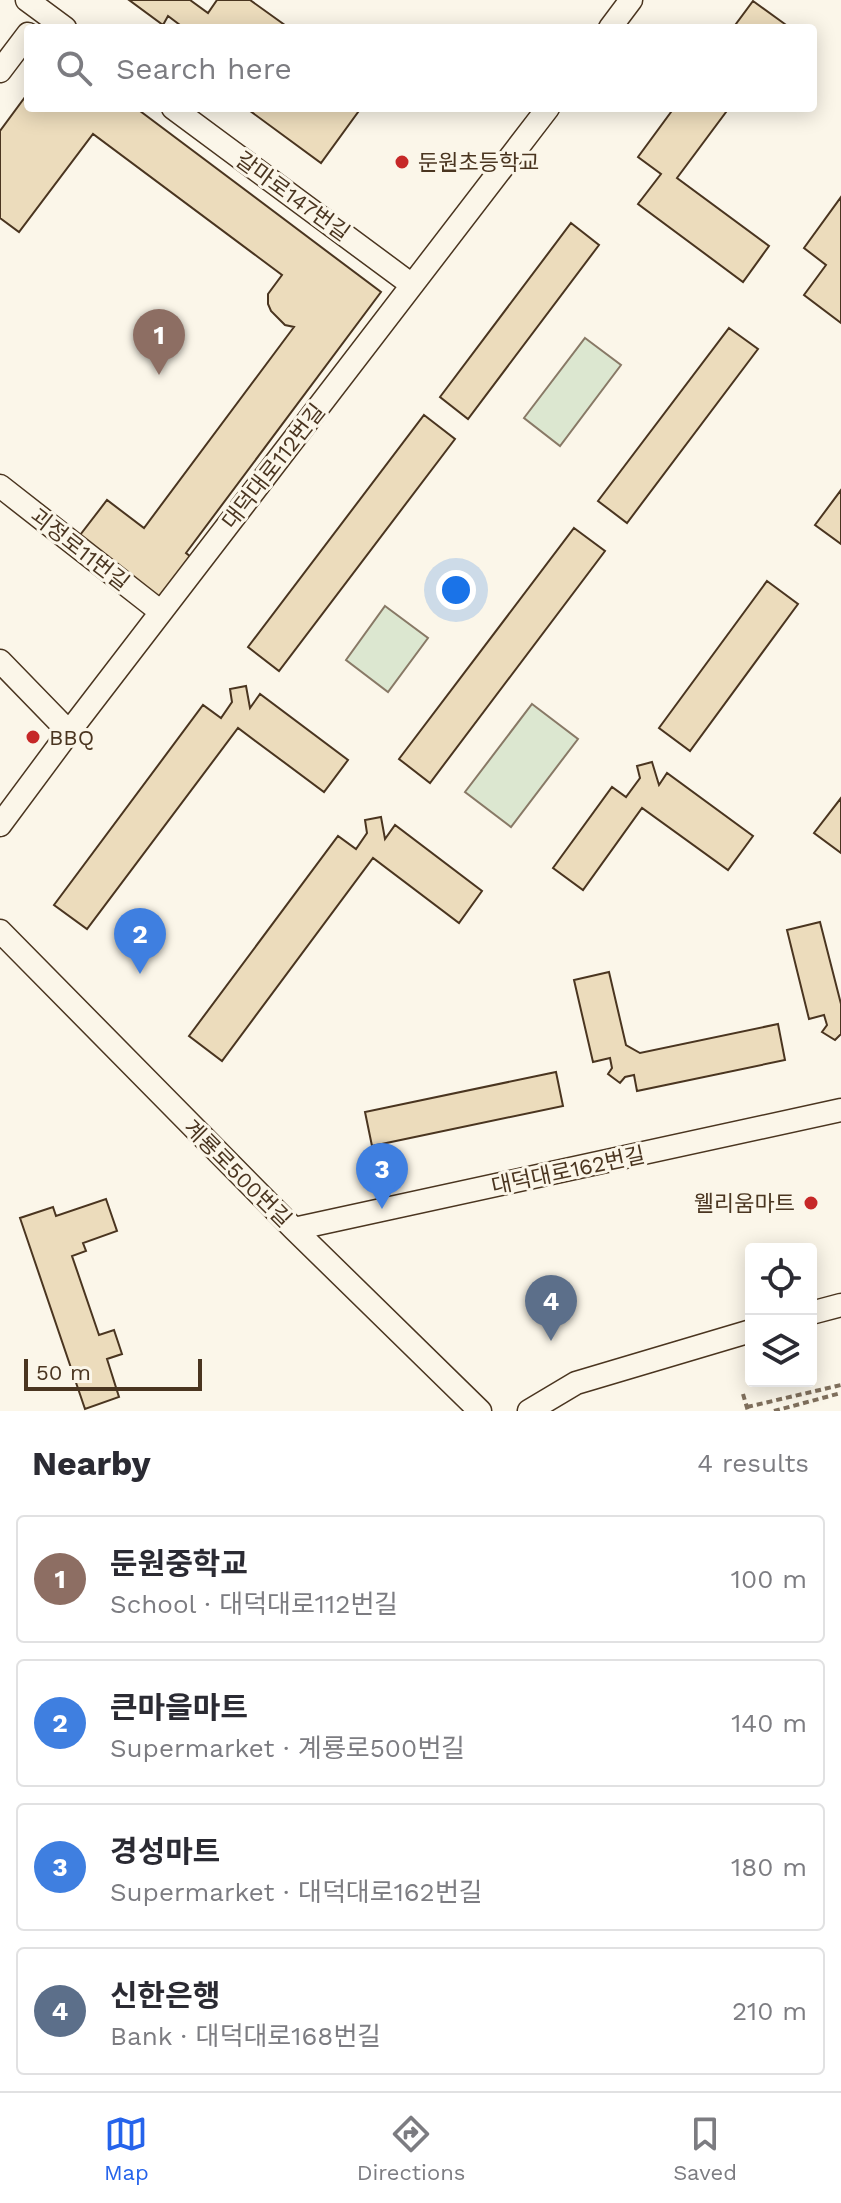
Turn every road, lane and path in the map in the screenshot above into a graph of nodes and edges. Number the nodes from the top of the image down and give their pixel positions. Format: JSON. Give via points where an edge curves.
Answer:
{"nodes":[{"id":1,"x":631,"y":0,"type":"edge"},
{"id":2,"x":39,"y":10,"type":"edge"},
{"id":3,"x":59,"y":24,"type":"edge"},
{"id":4,"x":613,"y":24,"type":"edge"},
{"id":5,"x":24,"y":39,"type":"edge"},
{"id":6,"x":0,"y":71,"type":"edge"},
{"id":7,"x":178,"y":112,"type":"edge"},
{"id":8,"x":545,"y":112,"type":"edge"},
{"id":9,"x":412,"y":285,"type":"junction"},
{"id":10,"x":0,"y":486,"type":"edge"},
{"id":11,"x":161,"y":612,"type":"junction"},
{"id":12,"x":0,"y":661,"type":"edge"},
{"id":13,"x":69,"y":732,"type":"junction"},
{"id":14,"x":0,"y":825,"type":"edge"},
{"id":15,"x":0,"y":931,"type":"edge"},
{"id":16,"x":841,"y":1110,"type":"edge"},
{"id":17,"x":294,"y":1229,"type":"junction"},
{"id":18,"x":841,"y":1305,"type":"edge"},
{"id":19,"x":817,"y":1311,"type":"edge"},
{"id":20,"x":745,"y":1333,"type":"edge"},
{"id":21,"x":841,"y":1385,"type":"edge"},
{"id":22,"x":841,"y":1393,"type":"edge"},
{"id":23,"x":743,"y":1394,"type":"dead end"},
{"id":24,"x":748,"y":1409,"type":"edge"},
{"id":25,"x":480,"y":1411,"type":"edge"},
{"id":26,"x":529,"y":1411,"type":"edge"},
{"id":27,"x":774,"y":1411,"type":"edge"}],
"edges":[{"from":1,"to":4,"type":"street"},
{"from":2,"to":3,"type":"street"},
{"from":5,"to":6,"type":"street"},
{"from":7,"to":9,"type":"street","name":"갈마로147번길"},
{"from":8,"to":9,"type":"street","name":"대덕대로112번길"},
{"from":9,"to":11,"type":"street","name":"대덕대로112번길"},
{"from":10,"to":11,"type":"street","name":"괴정로11번길"},
{"from":11,"to":13,"type":"street","name":"대덕대로112번길"},
{"from":12,"to":13,"type":"street"},
{"from":13,"to":14,"type":"street","name":"대덕대로112번길"},
{"from":15,"to":17,"type":"street","name":"계룡로500번길"},
{"from":16,"to":17,"type":"street","name":"대덕대로162번길"},
{"from":17,"to":25,"type":"street","name":"계룡로500번길"},
{"from":18,"to":19,"type":"street"},
{"from":20,"to":26,"type":"street","via":[[576,1383]]},
{"from":21,"to":24,"type":"path"},
{"from":22,"to":27,"type":"path"},
{"from":23,"to":24,"type":"path"}]}
